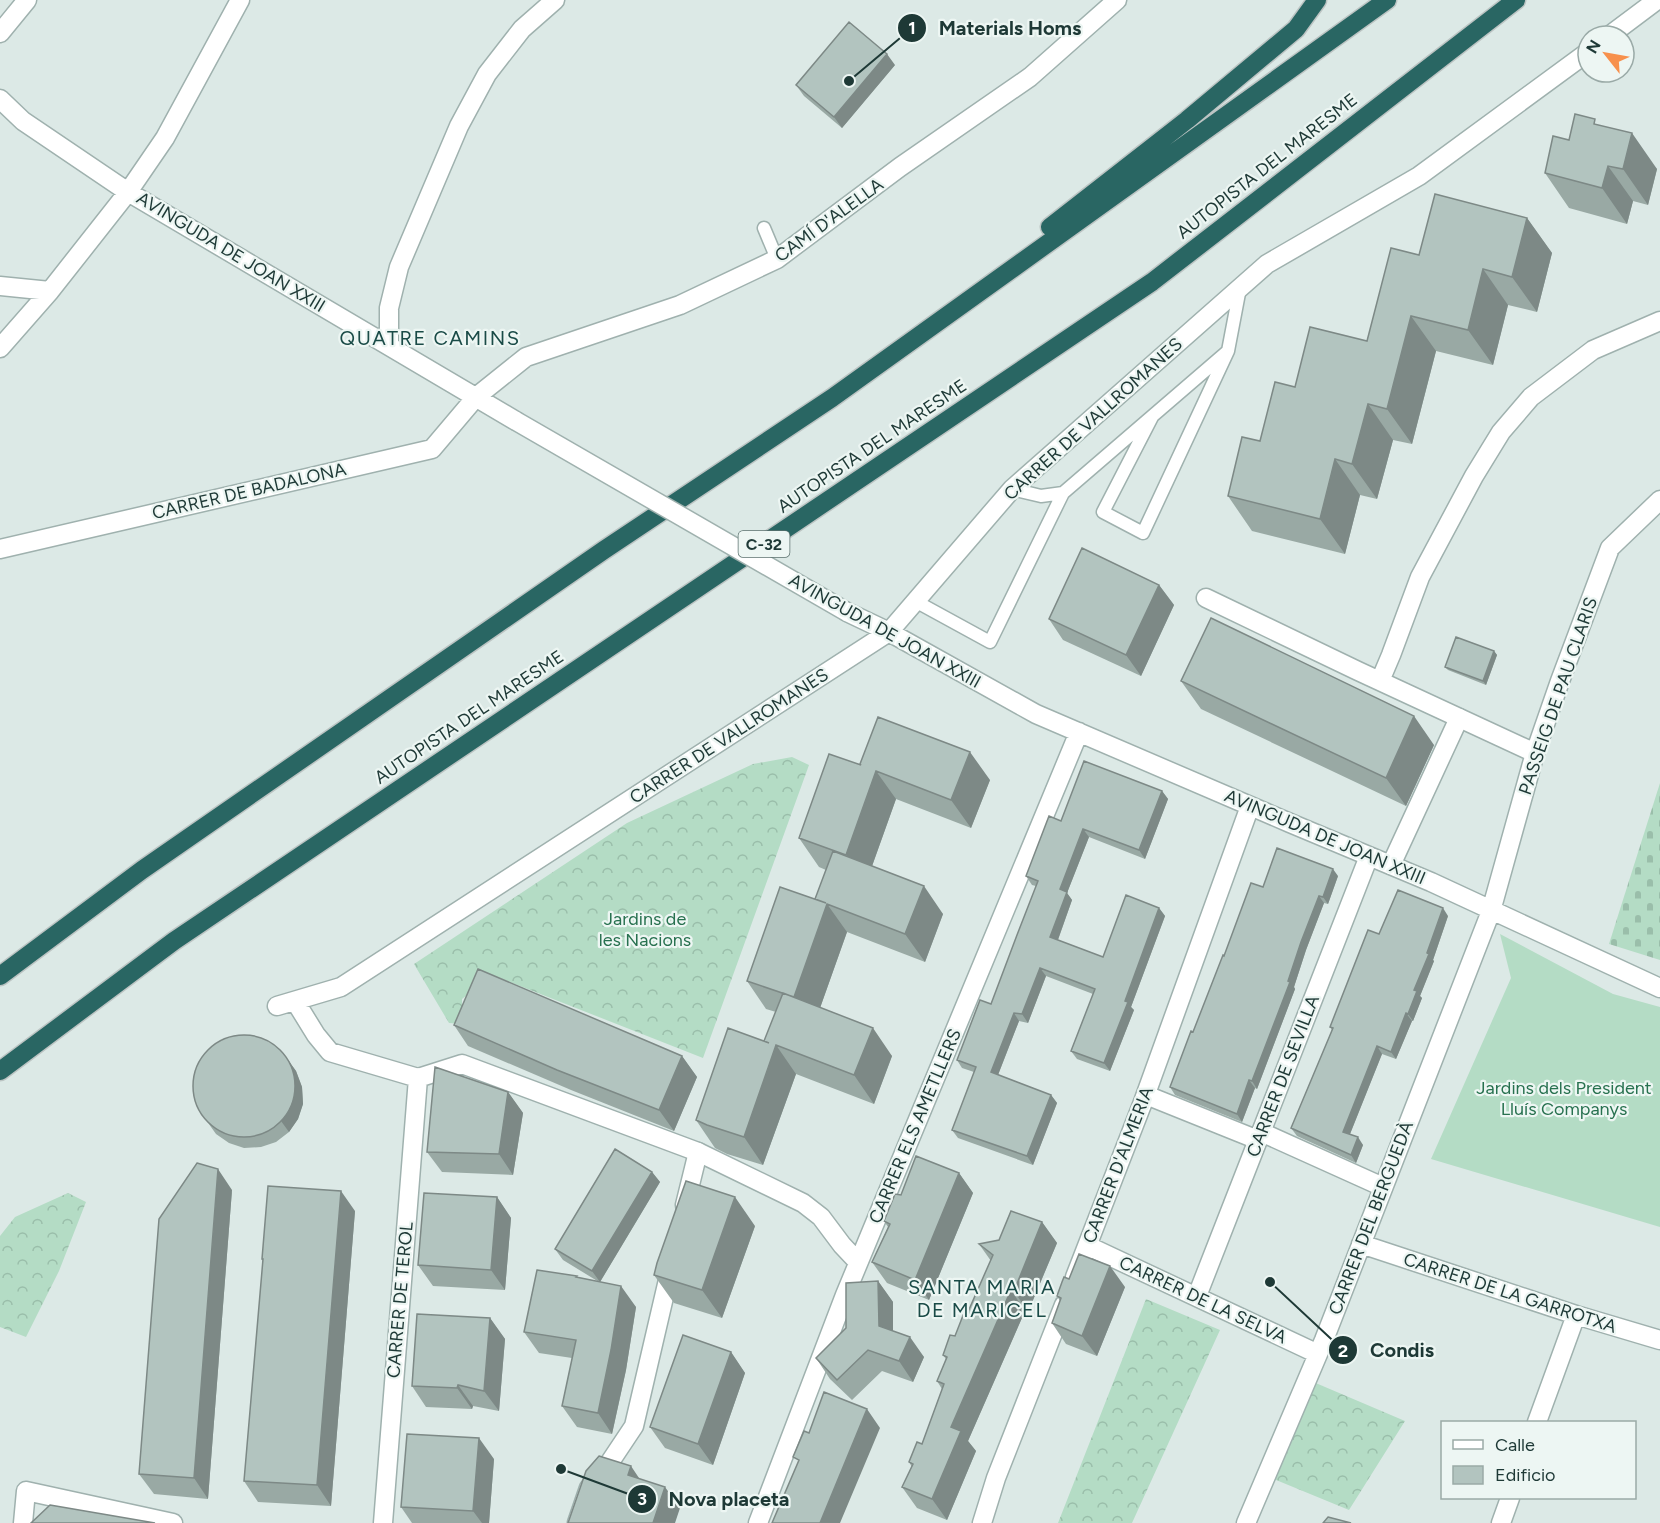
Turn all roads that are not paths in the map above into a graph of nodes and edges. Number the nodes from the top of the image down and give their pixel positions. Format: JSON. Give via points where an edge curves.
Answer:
{"nodes":[{"id":1,"x":27,"y":0,"type":"edge"},
{"id":2,"x":240,"y":0,"type":"edge"},
{"id":3,"x":555,"y":0,"type":"edge"},
{"id":4,"x":1117,"y":0,"type":"edge"},
{"id":5,"x":1317,"y":0,"type":"edge"},
{"id":6,"x":1387,"y":0,"type":"edge"},
{"id":7,"x":1516,"y":0,"type":"edge"},
{"id":8,"x":1657,"y":0,"type":"edge"},
{"id":9,"x":1625,"y":24,"type":"edge"},
{"id":10,"x":0,"y":33,"type":"edge"},
{"id":11,"x":1576,"y":61,"type":"edge"},
{"id":12,"x":0,"y":99,"type":"edge"},
{"id":13,"x":128,"y":192,"type":"junction"},
{"id":14,"x":764,"y":228,"type":"dead end"},
{"id":15,"x":777,"y":259,"type":"junction"},
{"id":16,"x":0,"y":286,"type":"edge"},
{"id":17,"x":1240,"y":288,"type":"junction"},
{"id":18,"x":50,"y":291,"type":"junction"},
{"id":19,"x":1660,"y":321,"type":"edge"},
{"id":20,"x":389,"y":346,"type":"junction"},
{"id":21,"x":0,"y":348,"type":"edge"},
{"id":22,"x":1228,"y":351,"type":"junction"},
{"id":23,"x":476,"y":397,"type":"junction"},
{"id":24,"x":832,"y":398,"type":"junction"},
{"id":25,"x":1152,"y":417,"type":"junction"},
{"id":26,"x":1012,"y":489,"type":"junction"},
{"id":27,"x":1063,"y":493,"type":"junction"},
{"id":28,"x":1660,"y":500,"type":"edge"},
{"id":29,"x":0,"y":549,"type":"edge"},
{"id":30,"x":1206,"y":598,"type":"dead end"},
{"id":31,"x":915,"y":601,"type":"junction"},
{"id":32,"x":889,"y":632,"type":"junction"},
{"id":33,"x":1380,"y":681,"type":"junction"},
{"id":34,"x":1459,"y":718,"type":"junction"},
{"id":35,"x":1079,"y":732,"type":"junction"},
{"id":36,"x":1535,"y":753,"type":"junction"},
{"id":37,"x":1250,"y":806,"type":"junction"},
{"id":38,"x":1369,"y":856,"type":"junction"},
{"id":39,"x":1391,"y":865,"type":"junction"},
{"id":40,"x":1491,"y":911,"type":"junction"},
{"id":41,"x":0,"y":976,"type":"edge"},
{"id":42,"x":1660,"y":988,"type":"edge"},
{"id":43,"x":295,"y":1001,"type":"junction"},
{"id":44,"x":277,"y":1006,"type":"dead end"},
{"id":45,"x":0,"y":1071,"type":"edge"},
{"id":46,"x":418,"y":1078,"type":"junction"},
{"id":47,"x":1146,"y":1095,"type":"junction"},
{"id":48,"x":1260,"y":1136,"type":"junction"},
{"id":49,"x":698,"y":1152,"type":"junction"},
{"id":50,"x":1383,"y":1187,"type":"junction"},
{"id":51,"x":682,"y":1220,"type":"edge"},
{"id":52,"x":1361,"y":1244,"type":"junction"},
{"id":53,"x":1088,"y":1246,"type":"junction"},
{"id":54,"x":674,"y":1255,"type":"edge"},
{"id":55,"x":858,"y":1262,"type":"junction"},
{"id":56,"x":1197,"y":1296,"type":"junction"},
{"id":57,"x":1576,"y":1315,"type":"junction"},
{"id":58,"x":1660,"y":1340,"type":"edge"},
{"id":59,"x":1318,"y":1353,"type":"junction"},
{"id":60,"x":1537,"y":1421,"type":"edge"},
{"id":61,"x":1509,"y":1499,"type":"edge"},
{"id":62,"x":23,"y":1523,"type":"edge"},
{"id":63,"x":173,"y":1523,"type":"edge"},
{"id":64,"x":383,"y":1523,"type":"edge"},
{"id":65,"x":577,"y":1523,"type":"edge"},
{"id":66,"x":758,"y":1523,"type":"edge"},
{"id":67,"x":982,"y":1523,"type":"edge"},
{"id":68,"x":1246,"y":1523,"type":"edge"},
{"id":69,"x":1501,"y":1523,"type":"edge"}],
"edges":[{"from":1,"to":10,"type":"street"},
{"from":2,"to":13,"type":"street","via":[[165,138]]},
{"from":3,"to":20,"type":"street","via":[[522,29],[487,74],[459,126],[399,267],[389,308]]},
{"from":4,"to":15,"type":"street","name":"CAMÍ D'ALELLA","via":[[1030,77]]},
{"from":5,"to":24,"type":"highway","via":[[1296,29],[1187,120]]},
{"from":6,"to":24,"type":"highway"},
{"from":7,"to":45,"type":"highway","name":"AUTOPISTA DEL MARESME","number":"C-32","via":[[1152,282],[174,941]]},
{"from":8,"to":9,"type":"street"},
{"from":11,"to":17,"type":"street","name":"CARRER DE VALLROMANES","via":[[1419,176],[1267,264]]},
{"from":12,"to":13,"type":"street","name":"AVINGUDA DE JOAN XXIII","via":[[23,121]]},
{"from":13,"to":18,"type":"street"},
{"from":13,"to":20,"type":"street","name":"AVINGUDA DE JOAN XXIII"},
{"from":14,"to":15,"type":"lane"},
{"from":15,"to":23,"type":"street","name":"CAMÍ D'ALELLA","via":[[680,305],[526,357]]},
{"from":16,"to":18,"type":"street"},
{"from":17,"to":22,"type":"lane"},
{"from":17,"to":26,"type":"street","name":"CARRER DE VALLROMANES"},
{"from":18,"to":21,"type":"street"},
{"from":19,"to":33,"type":"street","via":[[1593,350],[1531,397],[1501,432],[1420,576]]},
{"from":20,"to":23,"type":"street","name":"AVINGUDA DE JOAN XXIII"},
{"from":22,"to":25,"type":"lane"},
{"from":22,"to":25,"type":"lane","via":[[1143,533],[1103,512]]},
{"from":23,"to":29,"type":"street","name":"CARRER DE BADALONA","via":[[432,449]]},
{"from":23,"to":32,"type":"street","name":"AVINGUDA DE JOAN XXIII","bridge":true,"via":[[847,612]]},
{"from":24,"to":41,"type":"highway","via":[[604,550],[142,870]]},
{"from":25,"to":27,"type":"lane"},
{"from":26,"to":27,"type":"lane","via":[[1041,496]]},
{"from":26,"to":31,"type":"street","name":"CARRER DE VALLROMANES"},
{"from":27,"to":31,"type":"lane","via":[[990,642]]},
{"from":28,"to":36,"type":"street","name":"PASSEIG DE PAU CLARIS","via":[[1610,548]]},
{"from":30,"to":33,"type":"street"},
{"from":31,"to":32,"type":"street","name":"CARRER DE VALLROMANES"},
{"from":32,"to":35,"type":"street","name":"AVINGUDA DE JOAN XXIII","via":[[1036,714]]},
{"from":32,"to":43,"type":"street","name":"CARRER DE VALLROMANES","via":[[341,987]]},
{"from":33,"to":34,"type":"street"},
{"from":34,"to":36,"type":"street"},
{"from":34,"to":39,"type":"street"},
{"from":35,"to":37,"type":"street","name":"AVINGUDA DE JOAN XXIII"},
{"from":35,"to":55,"type":"street","name":"CARRER ELS AMETLLERS"},
{"from":36,"to":40,"type":"street","name":"PASSEIG DE PAU CLARIS"},
{"from":37,"to":38,"type":"street","name":"AVINGUDA DE JOAN XXIII"},
{"from":37,"to":47,"type":"street","name":"CARRER D'ALMERIA"},
{"from":38,"to":39,"type":"street","name":"AVINGUDA DE JOAN XXIII"},
{"from":38,"to":48,"type":"street","name":"CARRER DE SEVILLA"},
{"from":39,"to":40,"type":"street","name":"AVINGUDA DE JOAN XXIII"},
{"from":40,"to":42,"type":"street","name":"AVINGUDA DE JOAN XXIII"},
{"from":40,"to":50,"type":"street","name":"CARRER DEL BERGUEDÀ"},
{"from":43,"to":44,"type":"street","name":"CARRER DE VALLROMANES"},
{"from":43,"to":46,"type":"street","via":[[330,1052]]},
{"from":46,"to":49,"type":"street","via":[[462,1064]]},
{"from":46,"to":64,"type":"street","name":"CARRER DE TEROL"},
{"from":47,"to":48,"type":"street"},
{"from":47,"to":53,"type":"street","name":"CARRER D'ALMERIA"},
{"from":48,"to":50,"type":"street"},
{"from":48,"to":56,"type":"street","name":"CARRER DE SEVILLA"},
{"from":49,"to":51,"type":"street"},
{"from":49,"to":55,"type":"street","via":[[802,1203],[820,1217]]},
{"from":50,"to":52,"type":"street","name":"CARRER DEL BERGUEDÀ"},
{"from":52,"to":57,"type":"street","name":"CARRER DE LA GARROTXA"},
{"from":52,"to":59,"type":"street","name":"CARRER DEL BERGUEDÀ"},
{"from":53,"to":56,"type":"street","name":"CARRER DE LA SELVA"},
{"from":53,"to":67,"type":"street","name":"CARRER D'ALMERIA","via":[[996,1478]]},
{"from":54,"to":65,"type":"street","via":[[634,1426],[589,1488]]},
{"from":55,"to":66,"type":"street","name":"CARRER ELS AMETLLERS"},
{"from":56,"to":59,"type":"street","name":"CARRER DE LA SELVA"},
{"from":57,"to":58,"type":"street","name":"CARRER DE LA GARROTXA"},
{"from":57,"to":60,"type":"street"},
{"from":59,"to":68,"type":"street","name":"CARRER DEL BERGUEDÀ"},
{"from":61,"to":69,"type":"street"},
{"from":62,"to":63,"type":"street","via":[[26,1491]]}]}
